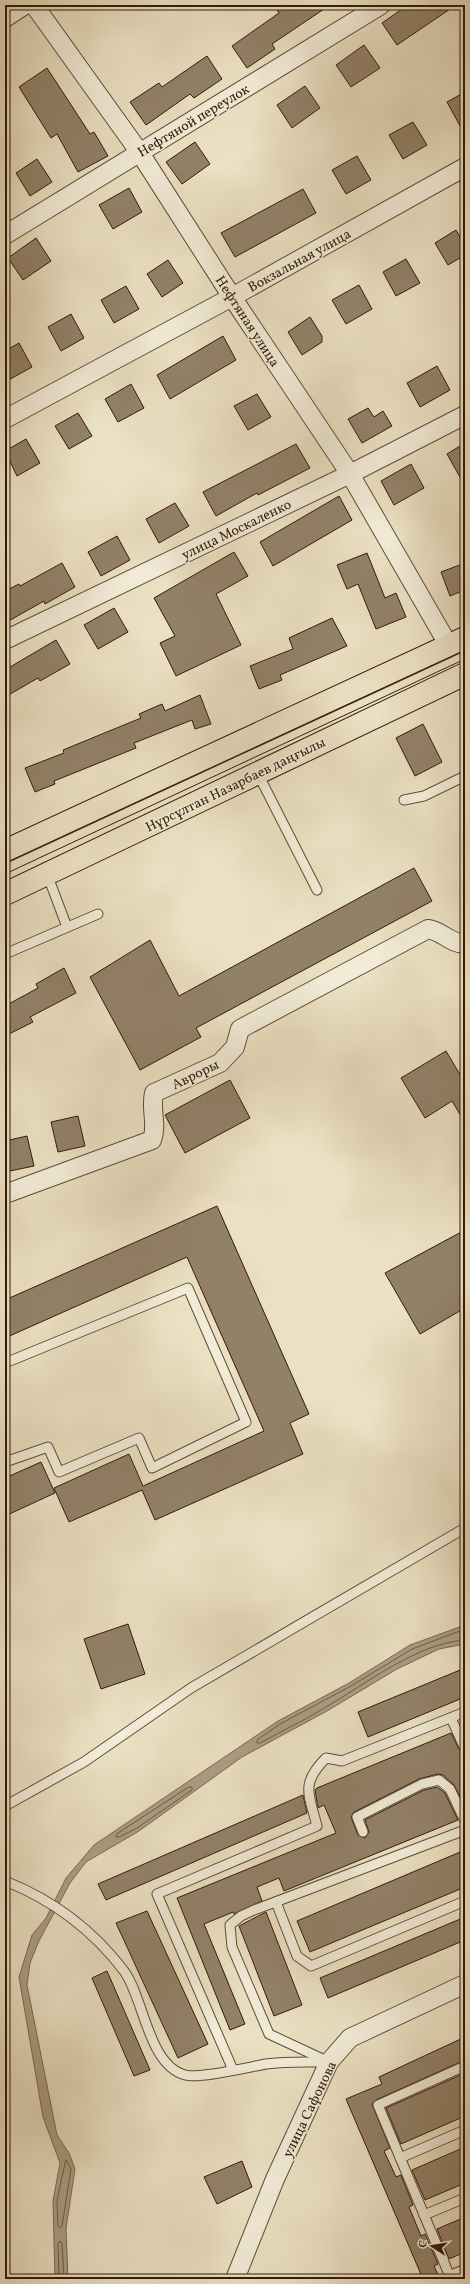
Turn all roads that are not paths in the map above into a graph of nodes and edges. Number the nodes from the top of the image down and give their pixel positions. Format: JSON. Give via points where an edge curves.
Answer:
{"nodes":[{"id":1,"x":25,"y":5,"type":"edge"},
{"id":2,"x":34,"y":5,"type":"edge"},
{"id":3,"x":381,"y":5,"type":"edge"},
{"id":4,"x":5,"y":18,"type":"edge"},
{"id":5,"x":140,"y":153,"type":"junction"},
{"id":6,"x":465,"y":167,"type":"edge"},
{"id":7,"x":5,"y":235,"type":"edge"},
{"id":8,"x":232,"y":297,"type":"junction"},
{"id":9,"x":465,"y":415,"type":"edge"},
{"id":10,"x":5,"y":419,"type":"edge"},
{"id":11,"x":350,"y":474,"type":"junction"},
{"id":12,"x":5,"y":640,"type":"edge"},
{"id":13,"x":457,"y":642,"type":"edge"},
{"id":14,"x":464,"y":678,"type":"edge"},
{"id":15,"x":258,"y":774,"type":"junction"},
{"id":16,"x":465,"y":776,"type":"edge"},
{"id":17,"x":404,"y":800,"type":"dead end"},
{"id":18,"x":5,"y":851,"type":"edge"},
{"id":19,"x":47,"y":874,"type":"junction"},
{"id":20,"x":317,"y":890,"type":"dead end"},
{"id":21,"x":5,"y":894,"type":"edge"},
{"id":22,"x":98,"y":914,"type":"dead end"},
{"id":23,"x":67,"y":927,"type":"junction"},
{"id":24,"x":465,"y":944,"type":"edge"},
{"id":25,"x":5,"y":954,"type":"edge"},
{"id":26,"x":5,"y":1194,"type":"edge"},
{"id":27,"x":5,"y":1363,"type":"edge"},
{"id":28,"x":5,"y":1462,"type":"edge"},
{"id":29,"x":465,"y":1528,"type":"edge"},
{"id":30,"x":465,"y":1712,"type":"edge"},
{"id":31,"x":451,"y":1718,"type":"junction"},
{"id":32,"x":465,"y":1748,"type":"edge"},
{"id":33,"x":5,"y":1806,"type":"edge"},
{"id":34,"x":465,"y":1821,"type":"edge"},
{"id":35,"x":465,"y":1830,"type":"edge"},
{"id":36,"x":363,"y":1832,"type":"dead end"},
{"id":37,"x":5,"y":1881,"type":"edge"},
{"id":38,"x":465,"y":1901,"type":"edge"},
{"id":39,"x":276,"y":1902,"type":"junction"},
{"id":40,"x":465,"y":1984,"type":"edge"},
{"id":41,"x":328,"y":2062,"type":"junction"},
{"id":42,"x":465,"y":2066,"type":"edge"},
{"id":43,"x":234,"y":2070,"type":"junction"},
{"id":44,"x":465,"y":2130,"type":"edge"},
{"id":45,"x":400,"y":2158,"type":"junction"},
{"id":46,"x":465,"y":2198,"type":"edge"},
{"id":47,"x":424,"y":2215,"type":"junction"},
{"id":48,"x":465,"y":2269,"type":"edge"},
{"id":49,"x":450,"y":2278,"type":"edge"},
{"id":50,"x":235,"y":2279,"type":"edge"}],
"edges":[{"from":1,"to":4,"type":"street"},
{"from":2,"to":5,"type":"street","name":"Нефтяная улица"},
{"from":3,"to":5,"type":"street","name":"Нефтяной переулок"},
{"from":5,"to":7,"type":"street","name":"Нефтяной переулок"},
{"from":5,"to":8,"type":"street","name":"Нефтяная улица"},
{"from":6,"to":8,"type":"street","name":"Вокзальная улица"},
{"from":8,"to":10,"type":"street","name":"Вокзальная улица"},
{"from":8,"to":11,"type":"street","name":"Нефтяная улица"},
{"from":9,"to":11,"type":"street","name":"улица Москаленко"},
{"from":11,"to":12,"type":"street","name":"улица Москаленко"},
{"from":11,"to":13,"type":"street","name":"Нефтяная улица"},
{"from":13,"to":14,"type":"main road"},
{"from":13,"to":18,"type":"main road"},
{"from":14,"to":15,"type":"main road","name":"Нұрсұлтан Назарбаев даңғылы"},
{"from":15,"to":19,"type":"main road","name":"Нұрсұлтан Назарбаев даңғылы"},
{"from":15,"to":20,"type":"lane"},
{"from":16,"to":17,"type":"lane","via":[[424,796]]},
{"from":19,"to":21,"type":"main road","name":"Нұрсұлтан Назарбаев даңғылы"},
{"from":19,"to":23,"type":"lane"},
{"from":22,"to":23,"type":"lane"},
{"from":23,"to":25,"type":"lane"},
{"from":24,"to":26,"type":"street","name":"Авроры","via":[[456,943],[437,930],[428,929],[240,1029],[235,1047],[220,1063],[154,1093],[152,1107],[156,1129],[152,1140]]},
{"from":27,"to":28,"type":"lane","via":[[188,1288],[246,1422],[152,1468],[139,1438],[59,1472],[48,1447]]},
{"from":29,"to":33,"type":"lane","via":[[191,1688],[84,1762]]},
{"from":30,"to":31,"type":"lane"},
{"from":31,"to":32,"type":"lane"},
{"from":31,"to":43,"type":"lane","via":[[342,1761],[326,1758],[313,1771],[307,1785],[317,1826],[158,1894]]},
{"from":34,"to":36,"type":"lane","via":[[450,1789],[439,1780],[422,1784],[357,1817]]},
{"from":35,"to":39,"type":"lane"},
{"from":37,"to":43,"type":"lane","via":[[32,1892],[90,1932],[125,1973],[151,2036],[169,2068],[186,2075]]},
{"from":38,"to":39,"type":"lane","via":[[311,1966],[297,1956]]},
{"from":39,"to":41,"type":"lane","via":[[241,1916],[230,1925],[232,1947],[269,2034]]},
{"from":40,"to":41,"type":"street","name":"улица Сафонова","via":[[350,2038]]},
{"from":41,"to":43,"type":"lane","via":[[268,2064]]},
{"from":41,"to":50,"type":"street","name":"улица Сафонова","via":[[275,2179]]},
{"from":42,"to":45,"type":"lane","via":[[378,2105]]},
{"from":44,"to":45,"type":"lane"},
{"from":45,"to":47,"type":"lane"},
{"from":46,"to":47,"type":"lane"},
{"from":47,"to":49,"type":"lane"},
{"from":48,"to":49,"type":"lane"}]}
